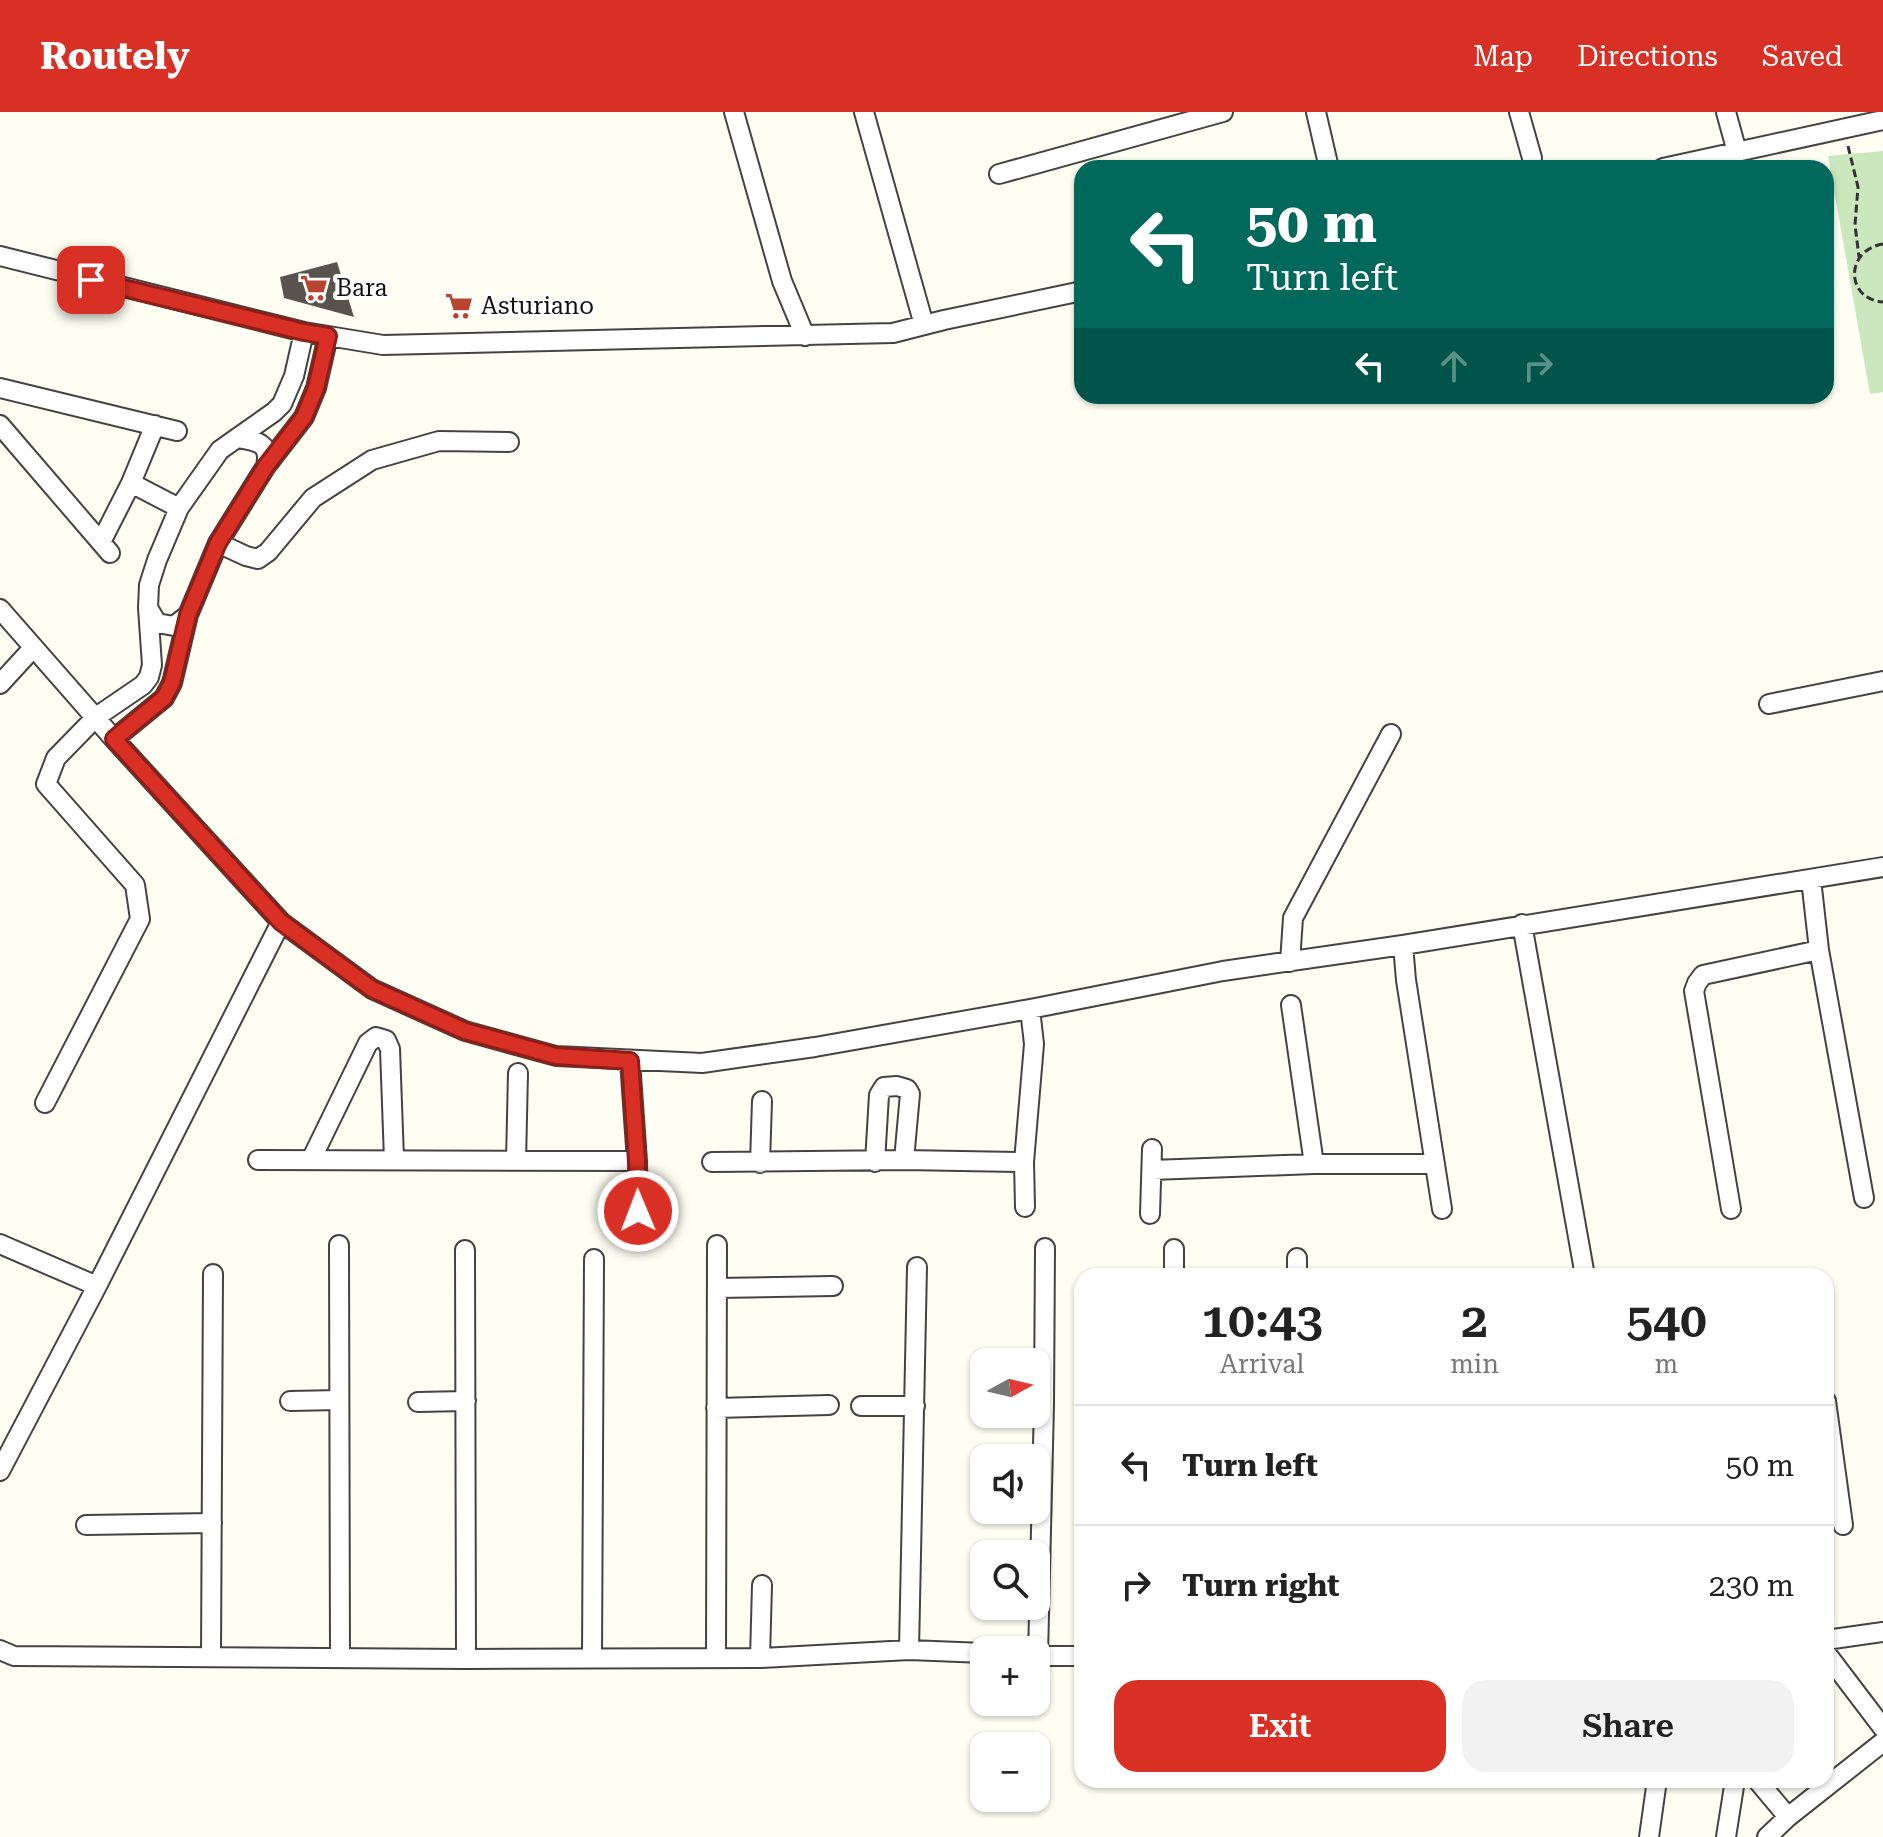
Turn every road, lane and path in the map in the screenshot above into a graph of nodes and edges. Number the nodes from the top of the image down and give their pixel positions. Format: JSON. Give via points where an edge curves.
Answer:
{"nodes":[{"id":1,"x":734,"y":112,"type":"edge"},
{"id":2,"x":864,"y":112,"type":"edge"},
{"id":3,"x":1223,"y":112,"type":"edge"},
{"id":4,"x":1316,"y":112,"type":"edge"},
{"id":5,"x":1519,"y":112,"type":"edge"},
{"id":6,"x":1726,"y":112,"type":"edge"},
{"id":7,"x":1883,"y":120,"type":"edge"},
{"id":8,"x":1843,"y":129,"type":"junction"},
{"id":9,"x":1737,"y":152,"type":"junction"},
{"id":10,"x":1532,"y":158,"type":"dead end"},
{"id":11,"x":1327,"y":160,"type":"edge"},
{"id":12,"x":1700,"y":160,"type":"edge"},
{"id":13,"x":999,"y":174,"type":"dead end"},
{"id":14,"x":1883,"y":244,"type":"edge"},
{"id":15,"x":0,"y":256,"type":"edge"},
{"id":16,"x":1859,"y":257,"type":"junction"},
{"id":17,"x":1074,"y":293,"type":"edge"},
{"id":18,"x":1883,"y":302,"type":"edge"},
{"id":19,"x":924,"y":325,"type":"junction"},
{"id":20,"x":304,"y":332,"type":"junction"},
{"id":21,"x":328,"y":336,"type":"junction"},
{"id":22,"x":805,"y":336,"type":"junction"},
{"id":23,"x":0,"y":388,"type":"edge"},
{"id":24,"x":0,"y":425,"type":"edge"},
{"id":25,"x":155,"y":425,"type":"junction"},
{"id":26,"x":177,"y":431,"type":"dead end"},
{"id":27,"x":238,"y":438,"type":"junction"},
{"id":28,"x":509,"y":442,"type":"dead end"},
{"id":29,"x":266,"y":466,"type":"junction"},
{"id":30,"x":131,"y":483,"type":"junction"},
{"id":31,"x":179,"y":508,"type":"junction"},
{"id":32,"x":218,"y":543,"type":"junction"},
{"id":33,"x":148,"y":608,"type":"junction"},
{"id":34,"x":0,"y":609,"type":"edge"},
{"id":35,"x":188,"y":615,"type":"junction"},
{"id":36,"x":33,"y":648,"type":"junction"},
{"id":37,"x":1883,"y":681,"type":"edge"},
{"id":38,"x":0,"y":684,"type":"edge"},
{"id":39,"x":1769,"y":704,"type":"dead end"},
{"id":40,"x":96,"y":717,"type":"junction"},
{"id":41,"x":1391,"y":734,"type":"dead end"},
{"id":42,"x":114,"y":739,"type":"junction"},
{"id":43,"x":1883,"y":867,"type":"edge"},
{"id":44,"x":1811,"y":879,"type":"junction"},
{"id":45,"x":281,"y":922,"type":"junction"},
{"id":46,"x":1522,"y":924,"type":"junction"},
{"id":47,"x":1403,"y":945,"type":"junction"},
{"id":48,"x":1819,"y":950,"type":"junction"},
{"id":49,"x":1290,"y":962,"type":"junction"},
{"id":50,"x":1291,"y":1005,"type":"dead end"},
{"id":51,"x":1030,"y":1009,"type":"junction"},
{"id":52,"x":630,"y":1061,"type":"junction"},
{"id":53,"x":518,"y":1073,"type":"dead end"},
{"id":54,"x":762,"y":1101,"type":"dead end"},
{"id":55,"x":45,"y":1103,"type":"dead end"},
{"id":56,"x":1152,"y":1149,"type":"dead end"},
{"id":57,"x":394,"y":1159,"type":"junction"},
{"id":58,"x":258,"y":1160,"type":"dead end"},
{"id":59,"x":311,"y":1160,"type":"junction"},
{"id":60,"x":904,"y":1160,"type":"junction"},
{"id":61,"x":516,"y":1161,"type":"junction"},
{"id":62,"x":637,"y":1161,"type":"junction"},
{"id":63,"x":712,"y":1162,"type":"dead end"},
{"id":64,"x":875,"y":1162,"type":"junction"},
{"id":65,"x":1024,"y":1162,"type":"junction"},
{"id":66,"x":760,"y":1163,"type":"junction"},
{"id":67,"x":1314,"y":1164,"type":"junction"},
{"id":68,"x":1435,"y":1164,"type":"junction"},
{"id":69,"x":1152,"y":1170,"type":"junction"},
{"id":70,"x":1864,"y":1198,"type":"dead end"},
{"id":71,"x":1025,"y":1207,"type":"dead end"},
{"id":72,"x":1442,"y":1209,"type":"dead end"},
{"id":73,"x":1731,"y":1209,"type":"dead end"},
{"id":74,"x":638,"y":1211,"type":"dead end"},
{"id":75,"x":1150,"y":1214,"type":"dead end"},
{"id":76,"x":0,"y":1244,"type":"edge"},
{"id":77,"x":339,"y":1245,"type":"dead end"},
{"id":78,"x":717,"y":1245,"type":"dead end"},
{"id":79,"x":1045,"y":1248,"type":"dead end"},
{"id":80,"x":1174,"y":1249,"type":"dead end"},
{"id":81,"x":465,"y":1250,"type":"dead end"},
{"id":82,"x":594,"y":1259,"type":"dead end"},
{"id":83,"x":917,"y":1267,"type":"dead end"},
{"id":84,"x":1174,"y":1268,"type":"edge"},
{"id":85,"x":1584,"y":1268,"type":"edge"},
{"id":86,"x":213,"y":1274,"type":"dead end"},
{"id":87,"x":97,"y":1286,"type":"junction"},
{"id":88,"x":833,"y":1286,"type":"dead end"},
{"id":89,"x":717,"y":1288,"type":"junction"},
{"id":90,"x":1042,"y":1348,"type":"edge"},
{"id":91,"x":339,"y":1400,"type":"junction"},
{"id":92,"x":290,"y":1401,"type":"dead end"},
{"id":93,"x":466,"y":1401,"type":"junction"},
{"id":94,"x":418,"y":1402,"type":"dead end"},
{"id":95,"x":829,"y":1405,"type":"dead end"},
{"id":96,"x":861,"y":1406,"type":"dead end"},
{"id":97,"x":915,"y":1406,"type":"junction"},
{"id":98,"x":716,"y":1408,"type":"junction"},
{"id":99,"x":1040,"y":1428,"type":"edge"},
{"id":100,"x":1834,"y":1459,"type":"edge"},
{"id":101,"x":0,"y":1471,"type":"edge"},
{"id":102,"x":212,"y":1523,"type":"junction"},
{"id":103,"x":86,"y":1525,"type":"dead end"},
{"id":104,"x":1843,"y":1525,"type":"dead end"},
{"id":105,"x":762,"y":1585,"type":"dead end"},
{"id":106,"x":1883,"y":1632,"type":"edge"},
{"id":107,"x":1037,"y":1636,"type":"edge"},
{"id":108,"x":1834,"y":1639,"type":"edge"},
{"id":109,"x":0,"y":1650,"type":"edge"},
{"id":110,"x":909,"y":1650,"type":"junction"},
{"id":111,"x":970,"y":1652,"type":"edge"},
{"id":112,"x":211,"y":1656,"type":"junction"},
{"id":113,"x":1050,"y":1656,"type":"edge"},
{"id":114,"x":1074,"y":1656,"type":"edge"},
{"id":115,"x":340,"y":1658,"type":"junction"},
{"id":116,"x":592,"y":1658,"type":"junction"},
{"id":117,"x":716,"y":1658,"type":"junction"},
{"id":118,"x":760,"y":1658,"type":"junction"},
{"id":119,"x":466,"y":1659,"type":"junction"},
{"id":120,"x":1834,"y":1664,"type":"edge"},
{"id":121,"x":1883,"y":1728,"type":"edge"},
{"id":122,"x":1883,"y":1742,"type":"edge"},
{"id":123,"x":1834,"y":1781,"type":"edge"},
{"id":124,"x":1656,"y":1788,"type":"edge"},
{"id":125,"x":1734,"y":1788,"type":"edge"},
{"id":126,"x":1764,"y":1788,"type":"edge"},
{"id":127,"x":1825,"y":1788,"type":"edge"},
{"id":128,"x":1788,"y":1817,"type":"junction"},
{"id":129,"x":1649,"y":1837,"type":"edge"},
{"id":130,"x":1726,"y":1837,"type":"edge"},
{"id":131,"x":1767,"y":1837,"type":"edge"}],
"edges":[{"from":1,"to":22,"type":"street","via":[[778,268]]},
{"from":2,"to":19,"type":"street"},
{"from":3,"to":13,"type":"street"},
{"from":4,"to":11,"type":"street"},
{"from":5,"to":10,"type":"street"},
{"from":6,"to":9,"type":"street"},
{"from":7,"to":8,"type":"street"},
{"from":8,"to":9,"type":"street"},
{"from":8,"to":16,"type":"path","via":[[1858,187]]},
{"from":9,"to":12,"type":"street"},
{"from":14,"to":16,"type":"path"},
{"from":15,"to":20,"type":"street"},
{"from":16,"to":18,"type":"path","via":[[1856,285],[1869,299]]},
{"from":17,"to":19,"type":"street"},
{"from":19,"to":22,"type":"street","via":[[893,333]]},
{"from":20,"to":21,"type":"street"},
{"from":20,"to":27,"type":"street","via":[[282,404]]},
{"from":21,"to":22,"type":"street","via":[[383,345]]},
{"from":21,"to":29,"type":"street","via":[[304,417]]},
{"from":23,"to":25,"type":"street"},
{"from":24,"to":30,"type":"street","via":[[106,547]]},
{"from":25,"to":26,"type":"street"},
{"from":25,"to":30,"type":"street"},
{"from":27,"to":29,"type":"street","via":[[265,448]]},
{"from":27,"to":31,"type":"street","via":[[220,450]]},
{"from":28,"to":32,"type":"street","via":[[439,441],[372,460],[313,498],[258,559]]},
{"from":29,"to":32,"type":"street"},
{"from":30,"to":31,"type":"street"},
{"from":31,"to":33,"type":"street","via":[[149,585]]},
{"from":32,"to":35,"type":"street"},
{"from":33,"to":35,"type":"street","via":[[157,623],[174,626]]},
{"from":33,"to":40,"type":"street","via":[[149,677]]},
{"from":34,"to":36,"type":"street"},
{"from":35,"to":42,"type":"street","via":[[164,698]]},
{"from":36,"to":38,"type":"street"},
{"from":36,"to":40,"type":"street"},
{"from":37,"to":39,"type":"street"},
{"from":40,"to":42,"type":"street"},
{"from":40,"to":55,"type":"street","via":[[56,758],[46,784],[135,885],[140,919]]},
{"from":41,"to":49,"type":"street","via":[[1293,918]]},
{"from":42,"to":45,"type":"street"},
{"from":43,"to":44,"type":"street"},
{"from":44,"to":46,"type":"street"},
{"from":44,"to":48,"type":"street"},
{"from":45,"to":52,"type":"street","via":[[372,989],[465,1031],[556,1056]]},
{"from":45,"to":87,"type":"street"},
{"from":46,"to":47,"type":"street"},
{"from":46,"to":85,"type":"street"},
{"from":47,"to":49,"type":"street"},
{"from":47,"to":68,"type":"street"},
{"from":48,"to":70,"type":"street"},
{"from":48,"to":73,"type":"street","via":[[1703,975],[1694,991]]},
{"from":49,"to":51,"type":"street"},
{"from":50,"to":67,"type":"street"},
{"from":51,"to":52,"type":"street","via":[[702,1063]]},
{"from":51,"to":65,"type":"street","via":[[1034,1044]]},
{"from":52,"to":62,"type":"street"},
{"from":53,"to":61,"type":"street"},
{"from":54,"to":66,"type":"street"},
{"from":56,"to":69,"type":"street"},
{"from":57,"to":59,"type":"street"},
{"from":57,"to":59,"type":"street","via":[[390,1049],[386,1040],[376,1037],[368,1043]]},
{"from":57,"to":61,"type":"street"},
{"from":58,"to":59,"type":"street"},
{"from":60,"to":64,"type":"street"},
{"from":60,"to":64,"type":"street","via":[[910,1094],[897,1086],[884,1087],[879,1095]]},
{"from":60,"to":65,"type":"street"},
{"from":61,"to":62,"type":"street"},
{"from":62,"to":74,"type":"street"},
{"from":63,"to":66,"type":"street"},
{"from":64,"to":66,"type":"street"},
{"from":65,"to":71,"type":"street"},
{"from":67,"to":68,"type":"street"},
{"from":67,"to":69,"type":"street"},
{"from":68,"to":72,"type":"street"},
{"from":69,"to":75,"type":"street"},
{"from":76,"to":87,"type":"street"},
{"from":77,"to":91,"type":"street"},
{"from":78,"to":89,"type":"street"},
{"from":79,"to":90,"type":"street"},
{"from":80,"to":84,"type":"street"},
{"from":81,"to":93,"type":"street"},
{"from":82,"to":116,"type":"street"},
{"from":83,"to":97,"type":"street"},
{"from":86,"to":102,"type":"street"},
{"from":87,"to":101,"type":"street"},
{"from":88,"to":89,"type":"street"},
{"from":89,"to":98,"type":"street"},
{"from":91,"to":92,"type":"street"},
{"from":91,"to":115,"type":"street"},
{"from":93,"to":94,"type":"street"},
{"from":93,"to":119,"type":"street"},
{"from":95,"to":98,"type":"street"},
{"from":96,"to":97,"type":"street"},
{"from":97,"to":110,"type":"street"},
{"from":98,"to":117,"type":"street"},
{"from":99,"to":107,"type":"street"},
{"from":100,"to":104,"type":"street"},
{"from":102,"to":103,"type":"street"},
{"from":102,"to":112,"type":"street"},
{"from":105,"to":118,"type":"street"},
{"from":106,"to":108,"type":"street"},
{"from":109,"to":112,"type":"street","via":[[14,1656]]},
{"from":110,"to":111,"type":"street"},
{"from":110,"to":118,"type":"street"},
{"from":112,"to":115,"type":"street"},
{"from":113,"to":114,"type":"street"},
{"from":115,"to":119,"type":"street"},
{"from":116,"to":117,"type":"street"},
{"from":116,"to":119,"type":"street"},
{"from":117,"to":118,"type":"street"},
{"from":120,"to":121,"type":"street"},
{"from":122,"to":123,"type":"street"},
{"from":124,"to":129,"type":"street"},
{"from":125,"to":130,"type":"street"},
{"from":126,"to":128,"type":"street"},
{"from":127,"to":128,"type":"street"},
{"from":128,"to":131,"type":"street"}]}
